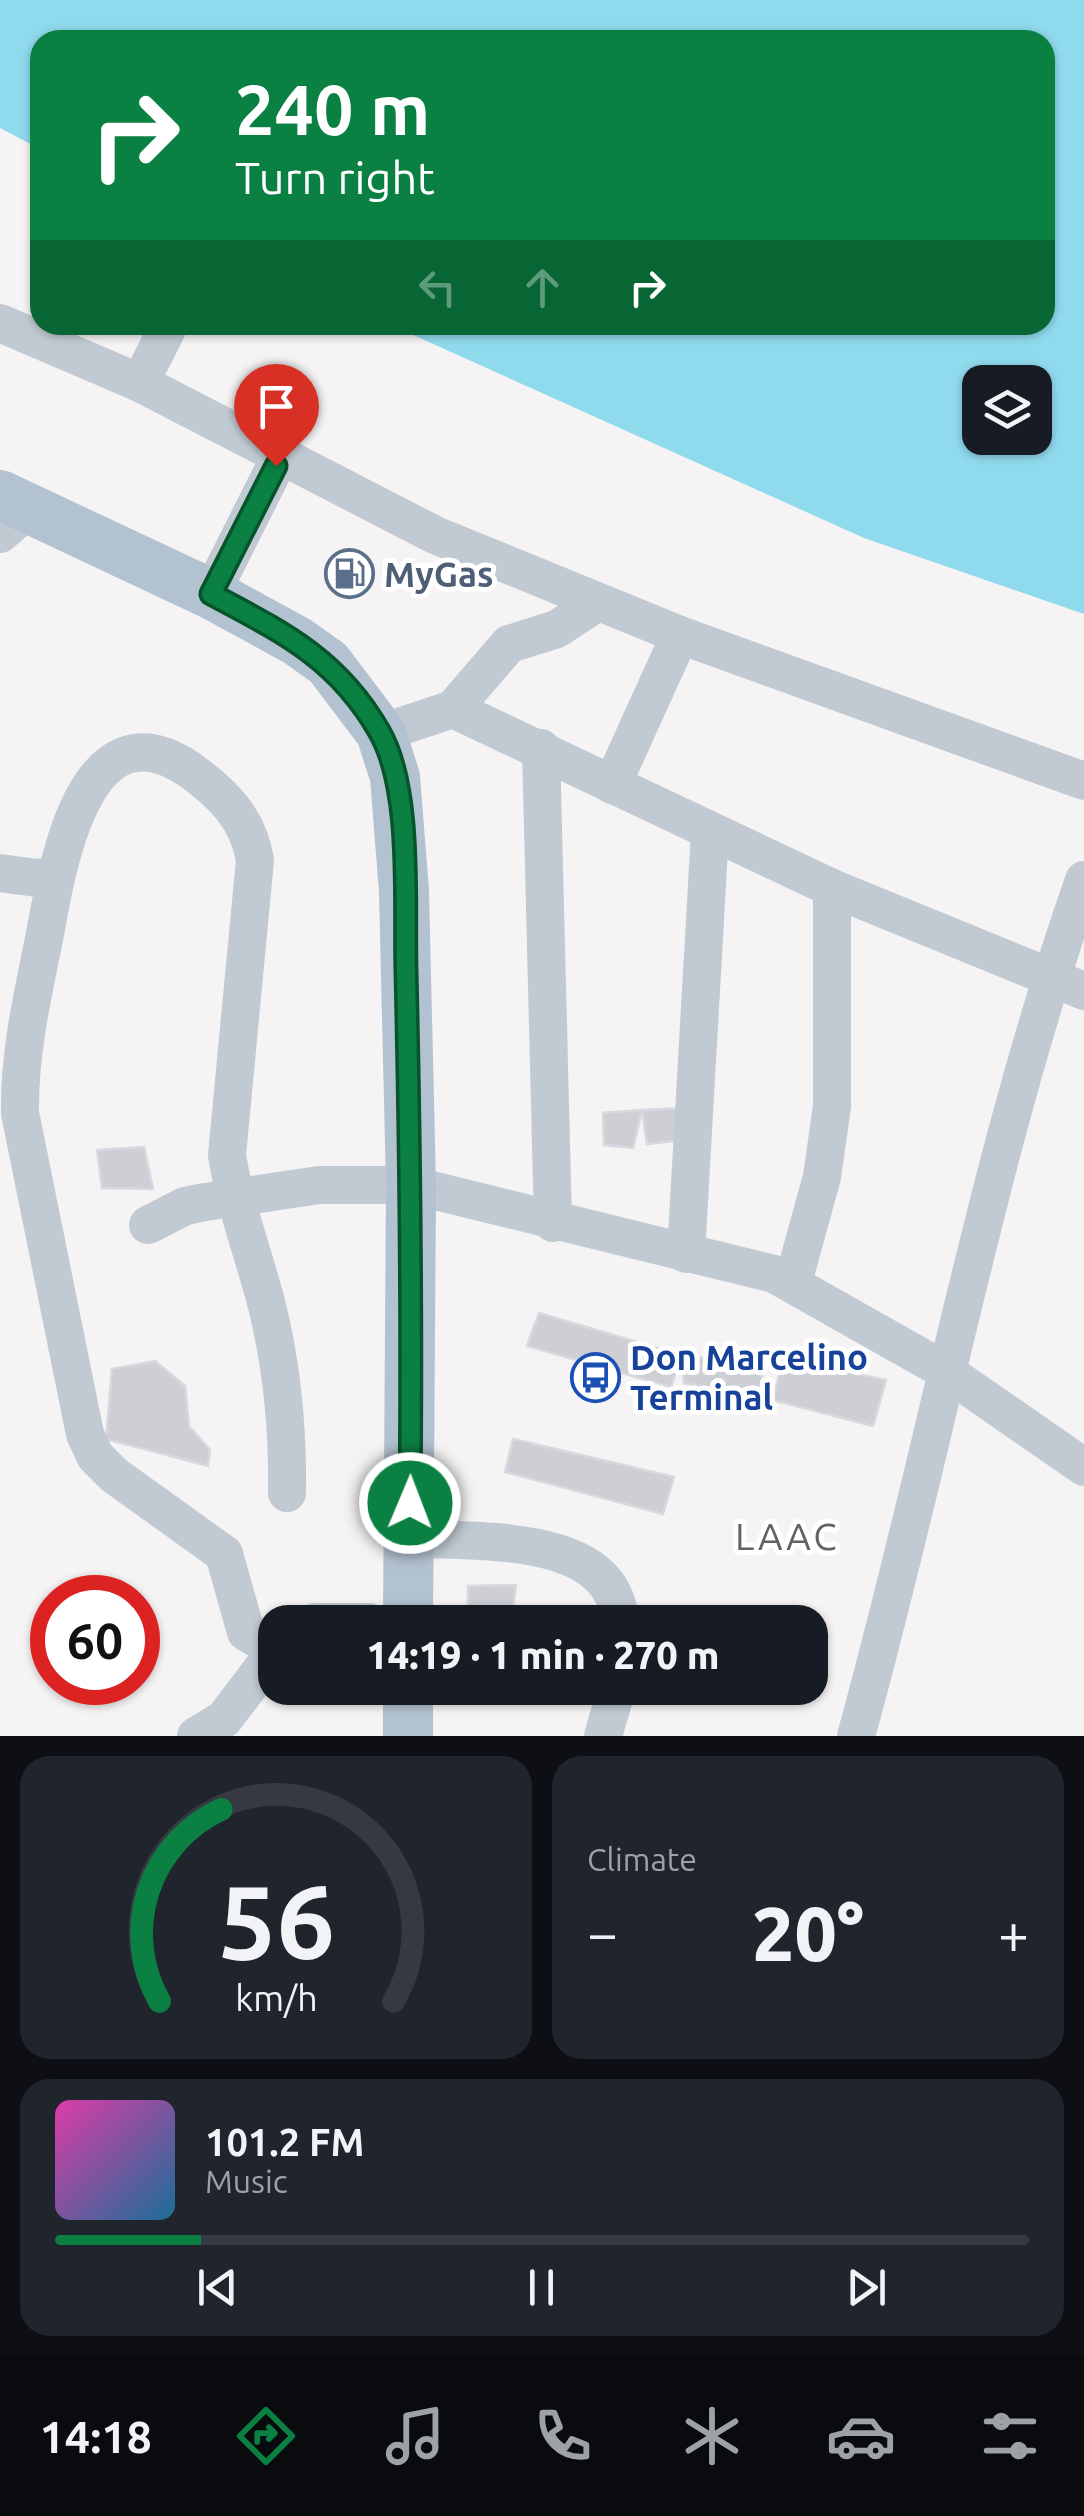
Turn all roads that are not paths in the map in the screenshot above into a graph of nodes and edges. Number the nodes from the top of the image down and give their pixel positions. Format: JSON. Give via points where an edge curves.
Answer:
{"nodes":[{"id":1,"x":0,"y":323,"type":"edge"},
{"id":2,"x":165,"y":335,"type":"edge"},
{"id":3,"x":140,"y":384,"type":"junction"},
{"id":4,"x":281,"y":455,"type":"junction"},
{"id":5,"x":10,"y":512,"type":"edge"},
{"id":6,"x":211,"y":594,"type":"junction"},
{"id":7,"x":598,"y":602,"type":"junction"},
{"id":8,"x":680,"y":635,"type":"junction"},
{"id":9,"x":453,"y":710,"type":"junction"},
{"id":10,"x":381,"y":733,"type":"junction"},
{"id":11,"x":541,"y":748,"type":"junction"},
{"id":12,"x":1084,"y":781,"type":"edge"},
{"id":13,"x":612,"y":785,"type":"junction"},
{"id":14,"x":710,"y":832,"type":"junction"},
{"id":15,"x":0,"y":873,"type":"edge"},
{"id":16,"x":56,"y":875,"type":"junction"},
{"id":17,"x":832,"y":888,"type":"junction"},
{"id":18,"x":1080,"y":903,"type":"edge"},
{"id":19,"x":1067,"y":983,"type":"edge"},
{"id":20,"x":411,"y":1185,"type":"junction"},
{"id":21,"x":234,"y":1200,"type":"junction"},
{"id":22,"x":553,"y":1223,"type":"junction"},
{"id":23,"x":148,"y":1225,"type":"dead end"},
{"id":24,"x":686,"y":1254,"type":"junction"},
{"id":25,"x":793,"y":1282,"type":"junction"},
{"id":26,"x":944,"y":1370,"type":"junction"},
{"id":27,"x":1083,"y":1464,"type":"edge"},
{"id":28,"x":287,"y":1493,"type":"dead end"},
{"id":29,"x":409,"y":1538,"type":"junction"},
{"id":30,"x":408,"y":1605,"type":"edge"},
{"id":31,"x":619,"y":1605,"type":"edge"},
{"id":32,"x":258,"y":1640,"type":"edge"},
{"id":33,"x":258,"y":1673,"type":"edge"},
{"id":34,"x":408,"y":1705,"type":"edge"},
{"id":35,"x":612,"y":1705,"type":"edge"},
{"id":36,"x":215,"y":1730,"type":"edge"},
{"id":37,"x":408,"y":1736,"type":"edge"},
{"id":38,"x":602,"y":1736,"type":"edge"},
{"id":39,"x":856,"y":1736,"type":"edge"}],
"edges":[{"from":1,"to":3,"type":"street"},
{"from":2,"to":3,"type":"street"},
{"from":3,"to":4,"type":"street"},
{"from":4,"to":6,"type":"street"},
{"from":4,"to":7,"type":"street","via":[[434,534]]},
{"from":5,"to":6,"type":"main road"},
{"from":6,"to":10,"type":"main road","via":[[328,663]]},
{"from":7,"to":8,"type":"street"},
{"from":7,"to":9,"type":"street","via":[[557,628],[509,644]]},
{"from":8,"to":12,"type":"street"},
{"from":8,"to":13,"type":"street"},
{"from":9,"to":10,"type":"street"},
{"from":9,"to":11,"type":"street"},
{"from":10,"to":20,"type":"main road","via":[[395,777],[401,832]]},
{"from":11,"to":13,"type":"street"},
{"from":11,"to":22,"type":"street"},
{"from":13,"to":14,"type":"street"},
{"from":14,"to":17,"type":"street"},
{"from":14,"to":24,"type":"street"},
{"from":15,"to":16,"type":"street"},
{"from":16,"to":21,"type":"street","via":[[72,814],[88,787],[108,766],[131,756],[181,764],[223,796],[244,825],[255,860],[226,1131]]},
{"from":16,"to":32,"type":"street","via":[[20,1065],[20,1114],[85,1434],[114,1475],[224,1554],[246,1632]]},
{"from":17,"to":19,"type":"street"},
{"from":17,"to":25,"type":"street","via":[[832,1106],[822,1178]]},
{"from":18,"to":19,"type":"street"},
{"from":19,"to":26,"type":"street"},
{"from":20,"to":21,"type":"street","via":[[320,1185]]},
{"from":20,"to":22,"type":"street"},
{"from":20,"to":29,"type":"main road"},
{"from":21,"to":23,"type":"street","via":[[186,1206]]},
{"from":21,"to":28,"type":"street","via":[[268,1308],[283,1397]]},
{"from":22,"to":24,"type":"street"},
{"from":24,"to":25,"type":"street"},
{"from":25,"to":26,"type":"street"},
{"from":26,"to":27,"type":"street"},
{"from":26,"to":39,"type":"street"},
{"from":29,"to":30,"type":"main road"},
{"from":29,"to":31,"type":"street","via":[[567,1553],[603,1579]]},
{"from":33,"to":36,"type":"street"},
{"from":34,"to":37,"type":"main road"},
{"from":35,"to":38,"type":"street"}]}
